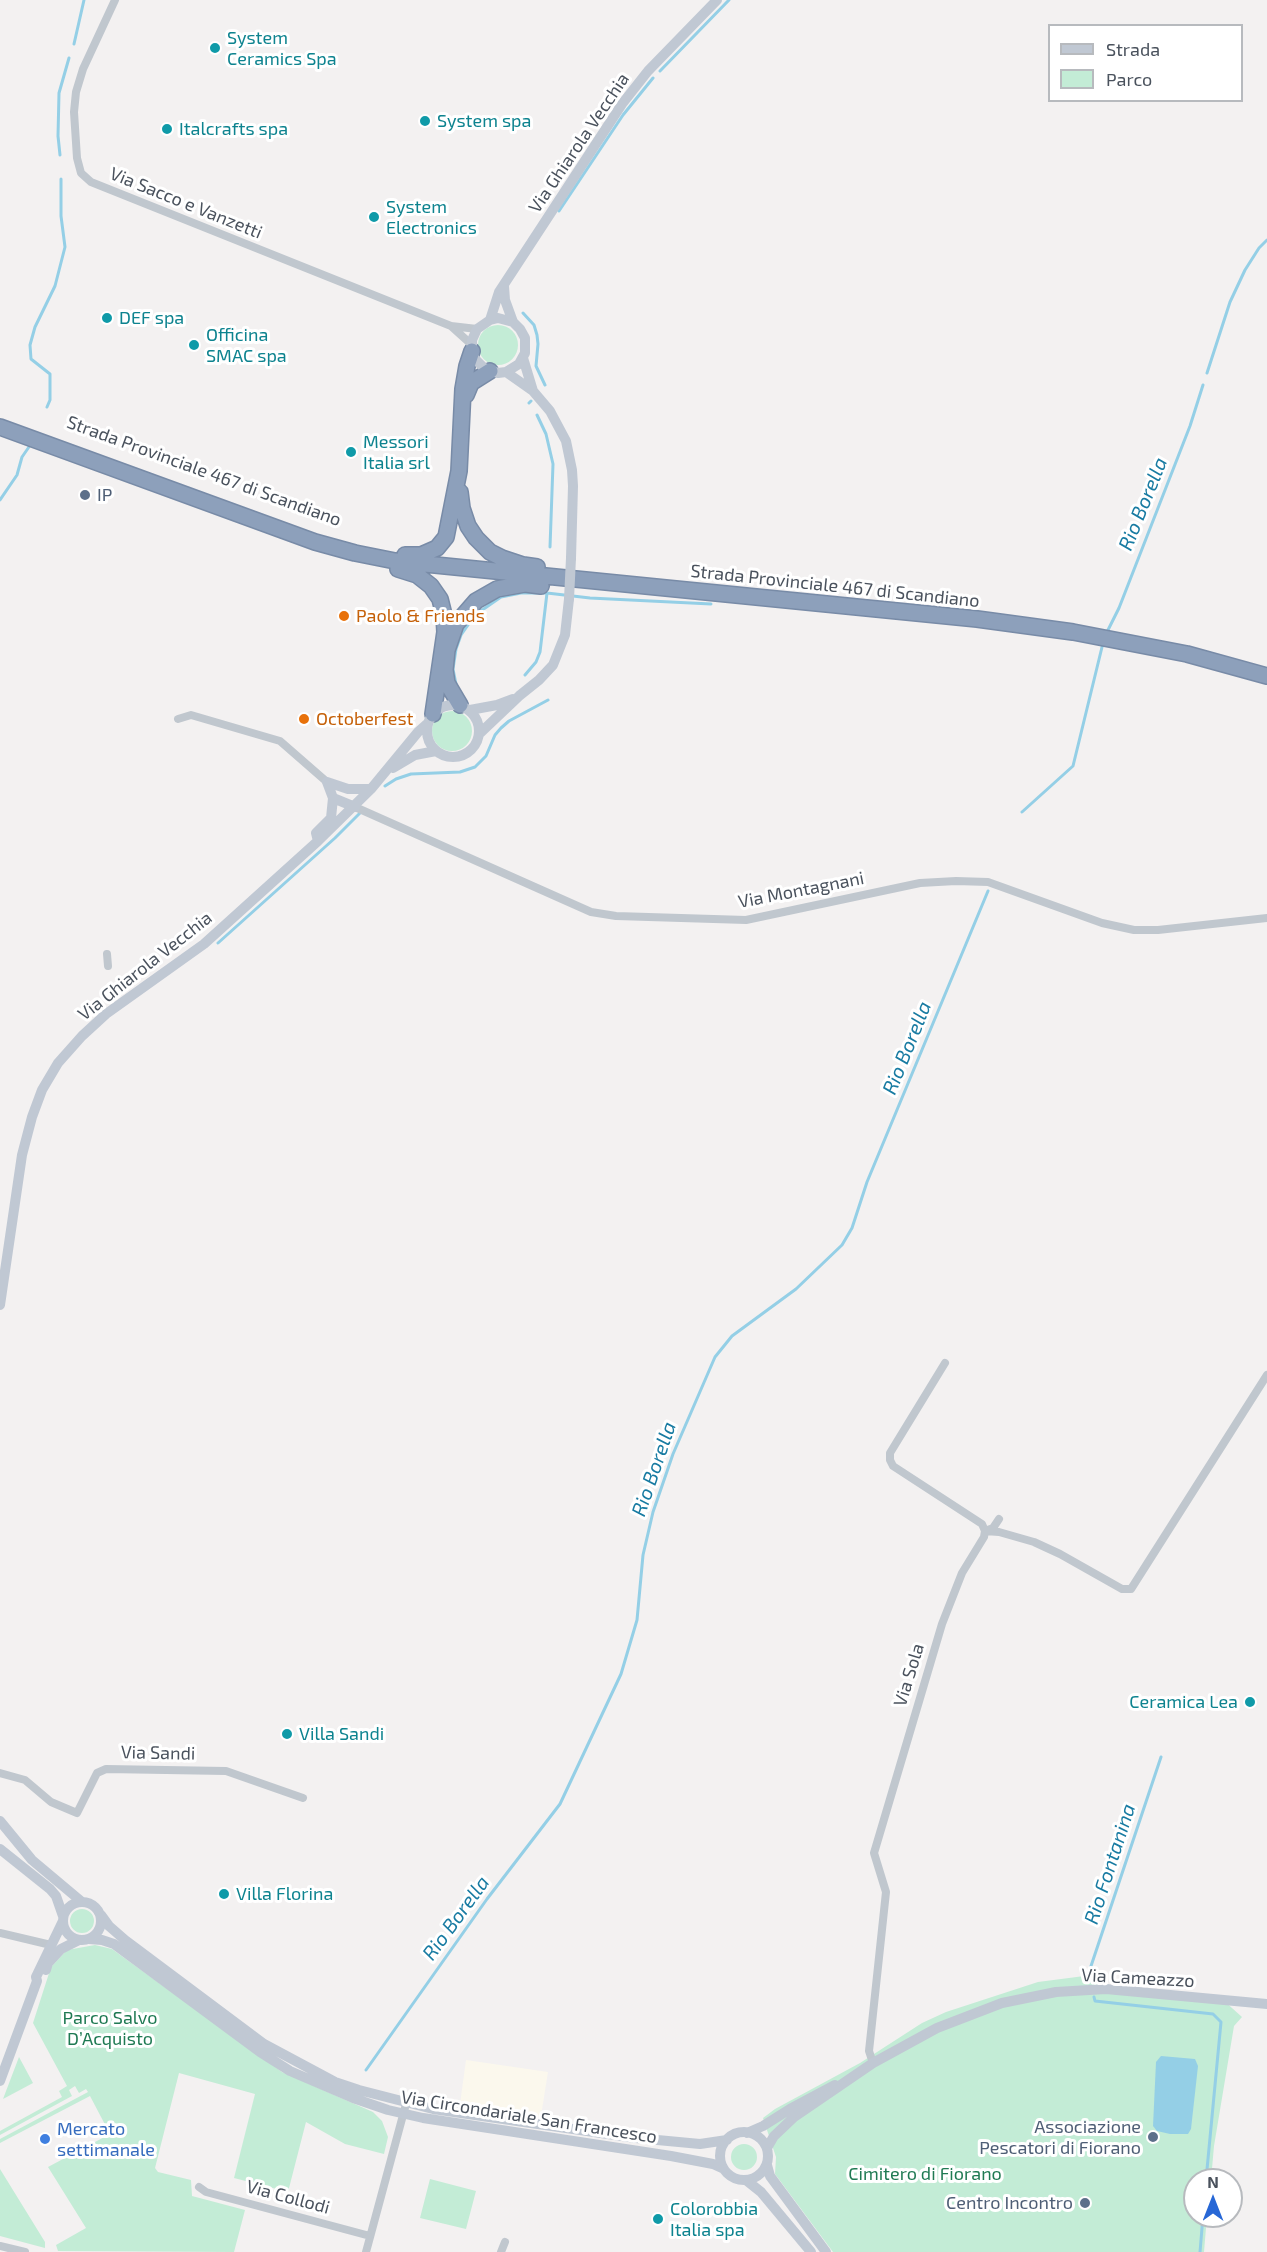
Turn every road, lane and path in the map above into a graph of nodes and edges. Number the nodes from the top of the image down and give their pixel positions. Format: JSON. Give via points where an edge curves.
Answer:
{"nodes":[{"id":1,"x":115,"y":0,"type":"edge"},
{"id":2,"x":717,"y":0,"type":"edge"},
{"id":3,"x":504,"y":286,"type":"junction"},
{"id":4,"x":490,"y":320,"type":"junction"},
{"id":5,"x":513,"y":322,"type":"junction"},
{"id":6,"x":451,"y":326,"type":"junction"},
{"id":7,"x":477,"y":329,"type":"junction"},
{"id":8,"x":472,"y":348,"type":"junction"},
{"id":9,"x":523,"y":358,"type":"junction"},
{"id":10,"x":490,"y":371,"type":"junction"},
{"id":11,"x":506,"y":372,"type":"junction"},
{"id":12,"x":533,"y":391,"type":"junction"},
{"id":13,"x":464,"y":401,"type":"junction"},
{"id":14,"x":0,"y":416,"type":"edge"},
{"id":15,"x":0,"y":427,"type":"edge"},
{"id":16,"x":459,"y":471,"type":"junction"},
{"id":17,"x":293,"y":530,"type":"junction"},
{"id":18,"x":676,"y":590,"type":"junction"},
{"id":19,"x":1267,"y":676,"type":"edge"},
{"id":20,"x":519,"y":696,"type":"junction"},
{"id":21,"x":465,"y":708,"type":"junction"},
{"id":22,"x":178,"y":719,"type":"dead end"},
{"id":23,"x":430,"y":719,"type":"junction"},
{"id":24,"x":479,"y":734,"type":"junction"},
{"id":25,"x":436,"y":751,"type":"junction"},
{"id":26,"x":385,"y":774,"type":"junction"},
{"id":27,"x":327,"y":782,"type":"junction"},
{"id":28,"x":348,"y":789,"type":"junction"},
{"id":29,"x":371,"y":789,"type":"junction"},
{"id":30,"x":333,"y":798,"type":"junction"},
{"id":31,"x":355,"y":807,"type":"junction"},
{"id":32,"x":318,"y":841,"type":"junction"},
{"id":33,"x":1267,"y":918,"type":"edge"},
{"id":34,"x":107,"y":954,"type":"dead end"},
{"id":35,"x":108,"y":966,"type":"dead end"},
{"id":36,"x":0,"y":1305,"type":"edge"},
{"id":37,"x":945,"y":1363,"type":"dead end"},
{"id":38,"x":1267,"y":1375,"type":"edge"},
{"id":39,"x":999,"y":1519,"type":"dead end"},
{"id":40,"x":985,"y":1531,"type":"junction"},
{"id":41,"x":0,"y":1773,"type":"edge"},
{"id":42,"x":10,"y":1777,"type":"junction"},
{"id":43,"x":0,"y":1781,"type":"edge"},
{"id":44,"x":303,"y":1798,"type":"dead end"},
{"id":45,"x":0,"y":1821,"type":"edge"},
{"id":46,"x":0,"y":1849,"type":"edge"},
{"id":47,"x":82,"y":1902,"type":"junction"},
{"id":48,"x":101,"y":1915,"type":"junction"},
{"id":49,"x":63,"y":1918,"type":"junction"},
{"id":50,"x":0,"y":1933,"type":"edge"},
{"id":51,"x":84,"y":1940,"type":"junction"},
{"id":52,"x":51,"y":1945,"type":"junction"},
{"id":53,"x":37,"y":1981,"type":"junction"},
{"id":54,"x":1267,"y":2004,"type":"edge"},
{"id":55,"x":873,"y":2063,"type":"junction"},
{"id":56,"x":846,"y":2080,"type":"junction"},
{"id":57,"x":0,"y":2081,"type":"edge"},
{"id":58,"x":405,"y":2109,"type":"junction"},
{"id":59,"x":747,"y":2133,"type":"junction"},
{"id":60,"x":728,"y":2140,"type":"junction"},
{"id":61,"x":767,"y":2148,"type":"junction"},
{"id":62,"x":766,"y":2165,"type":"junction"},
{"id":63,"x":724,"y":2169,"type":"junction"},
{"id":64,"x":746,"y":2180,"type":"junction"},
{"id":65,"x":199,"y":2187,"type":"dead end"},
{"id":66,"x":370,"y":2236,"type":"junction"},
{"id":67,"x":505,"y":2242,"type":"dead end"},
{"id":68,"x":0,"y":2246,"type":"edge"},
{"id":69,"x":25,"y":2252,"type":"edge"},
{"id":70,"x":366,"y":2252,"type":"edge"},
{"id":71,"x":501,"y":2252,"type":"edge"},
{"id":72,"x":811,"y":2252,"type":"edge"},
{"id":73,"x":826,"y":2252,"type":"edge"}],
"edges":[{"from":1,"to":6,"type":"street","name":"Via Sacco e Vanzetti","via":[[82,69],[76,92],[77,158],[86,178]]},
{"from":2,"to":3,"type":"street","name":"Via Ghiarola Vecchia","via":[[648,71],[622,104]]},
{"from":3,"to":4,"type":"street","name":"Via Ghiarola Vecchia"},
{"from":3,"to":5,"type":"street","name":"Via Ghiarola Vecchia"},
{"from":4,"to":5,"type":"street"},
{"from":4,"to":7,"type":"street"},
{"from":5,"to":9,"type":"street","name":"Via Ghiarola Vecchia","via":[[525,338]]},
{"from":6,"to":7,"type":"street","name":"Via Sacco e Vanzetti"},
{"from":6,"to":8,"type":"street","name":"Via Sacco e Vanzetti"},
{"from":7,"to":8,"type":"street"},
{"from":8,"to":10,"type":"street","via":[[478,363]]},
{"from":8,"to":13,"type":"highway"},
{"from":9,"to":11,"type":"street"},
{"from":9,"to":12,"type":"street","name":"Via Ghiarola Vecchia"},
{"from":10,"to":11,"type":"street"},
{"from":10,"to":13,"type":"highway","via":[[471,383]]},
{"from":11,"to":12,"type":"street","name":"Via Ghiarola Vecchia"},
{"from":12,"to":20,"type":"street","name":"Via Ghiarola Vecchia","bridge":true,"via":[[550,411],[569,454],[573,486],[571,558],[565,635],[553,665]]},
{"from":13,"to":16,"type":"highway"},
{"from":14,"to":17,"type":"highway","name":"Strada Provinciale 467 di Scandiano"},
{"from":15,"to":17,"type":"highway","name":"Strada Provinciale 467 di Scandiano"},
{"from":16,"to":17,"type":"highway","via":[[446,537],[437,548],[421,555],[398,555]]},
{"from":16,"to":18,"type":"highway","via":[[462,508],[468,526],[490,552],[523,565],[589,572]]},
{"from":17,"to":18,"type":"highway","name":"Strada Provinciale 467 di Scandiano","via":[[355,553],[395,561]]},
{"from":17,"to":23,"type":"highway","via":[[302,541],[417,575],[431,586],[440,599],[445,632]]},
{"from":18,"to":19,"type":"highway","name":"Strada Provinciale 467 di Scandiano","via":[[1073,632],[1187,654]]},
{"from":18,"to":21,"type":"highway","via":[[525,585],[497,589],[465,612],[449,644],[447,682]]},
{"from":20,"to":21,"type":"street","name":"Via Ghiarola Vecchia","via":[[497,705]]},
{"from":20,"to":24,"type":"street","name":"Via Ghiarola Vecchia"},
{"from":21,"to":23,"type":"street","name":"Via Ghiarola Vecchia","via":[[445,706]]},
{"from":21,"to":24,"type":"street","via":[[476,718]]},
{"from":22,"to":27,"type":"street","via":[[191,715],[280,741]]},
{"from":23,"to":25,"type":"street","via":[[428,739]]},
{"from":23,"to":26,"type":"street","name":"Via Ghiarola Vecchia"},
{"from":24,"to":25,"type":"street","name":"Via Ghiarola Vecchia","via":[[474,747],[462,756],[448,757]]},
{"from":25,"to":26,"type":"street","name":"Via Ghiarola Vecchia","via":[[415,754]]},
{"from":26,"to":29,"type":"street","name":"Via Ghiarola Vecchia"},
{"from":27,"to":28,"type":"street"},
{"from":27,"to":30,"type":"street"},
{"from":28,"to":29,"type":"street"},
{"from":28,"to":31,"type":"street"},
{"from":29,"to":31,"type":"street","name":"Via Ghiarola Vecchia"},
{"from":30,"to":31,"type":"street"},
{"from":30,"to":32,"type":"street","via":[[331,818],[316,832]]},
{"from":31,"to":32,"type":"street","name":"Via Ghiarola Vecchia"},
{"from":31,"to":33,"type":"street","name":"Via Montagnani","via":[[591,912],[616,916],[746,920],[920,883],[956,881],[988,882],[1102,923],[1134,930]]},
{"from":32,"to":36,"type":"street","name":"Via Ghiarola Vecchia","via":[[204,944],[106,1014],[58,1063],[39,1099],[22,1155]]},
{"from":34,"to":35,"type":"street"},
{"from":37,"to":40,"type":"street","via":[[891,1453],[891,1460],[893,1466],[982,1524]]},
{"from":38,"to":40,"type":"street","via":[[1131,1589],[1122,1589],[1034,1542]]},
{"from":39,"to":40,"type":"street"},
{"from":40,"to":55,"type":"street","name":"Via Sola","via":[[962,1573],[942,1624],[874,1853],[886,1892],[869,2051]]},
{"from":41,"to":42,"type":"street","name":"Via Sandi"},
{"from":42,"to":43,"type":"street"},
{"from":42,"to":44,"type":"street","name":"Via Sandi","via":[[25,1780],[51,1802],[78,1813],[97,1773],[106,1768],[226,1771]]},
{"from":45,"to":47,"type":"street","via":[[32,1860]]},
{"from":46,"to":49,"type":"street","via":[[50,1889]]},
{"from":47,"to":48,"type":"street","via":[[93,1905]]},
{"from":47,"to":49,"type":"street","via":[[70,1906]]},
{"from":48,"to":51,"type":"street","via":[[100,1929]]},
{"from":48,"to":58,"type":"street","name":"Via Circondariale San Francesco","via":[[125,1940],[264,2044],[335,2082]]},
{"from":49,"to":51,"type":"street","via":[[66,1932]]},
{"from":49,"to":52,"type":"street"},
{"from":50,"to":52,"type":"street"},
{"from":51,"to":53,"type":"street","via":[[61,1949]]},
{"from":51,"to":58,"type":"street","name":"Via Circondariale San Francesco","via":[[114,1944],[290,2071],[353,2098]]},
{"from":52,"to":53,"type":"street"},
{"from":53,"to":57,"type":"street"},
{"from":54,"to":55,"type":"street","name":"Via Cameazzo","via":[[1106,1989],[1056,1992],[979,2010]]},
{"from":55,"to":56,"type":"street","name":"Via Cameazzo"},
{"from":56,"to":59,"type":"street","name":"Via Cameazzo"},
{"from":56,"to":61,"type":"street","name":"Via Cameazzo","via":[[794,2117]]},
{"from":58,"to":60,"type":"street","name":"Via Circondariale San Francesco","via":[[636,2138],[700,2144]]},
{"from":58,"to":63,"type":"street","name":"Via Circondariale San Francesco"},
{"from":58,"to":66,"type":"street"},
{"from":59,"to":60,"type":"street","name":"Via Circondariale San Francesco"},
{"from":59,"to":61,"type":"street","via":[[757,2136]]},
{"from":60,"to":63,"type":"street","via":[[721,2154]]},
{"from":61,"to":62,"type":"street"},
{"from":62,"to":64,"type":"street","via":[[756,2177]]},
{"from":62,"to":73,"type":"street"},
{"from":63,"to":64,"type":"street","name":"Via Circondariale San Francesco","via":[[733,2177]]},
{"from":64,"to":72,"type":"street","name":"Via Circondariale San Francesco"},
{"from":65,"to":66,"type":"street","name":"Via Collodi"},
{"from":66,"to":70,"type":"street"},
{"from":67,"to":71,"type":"street"},
{"from":68,"to":69,"type":"street"}]}
